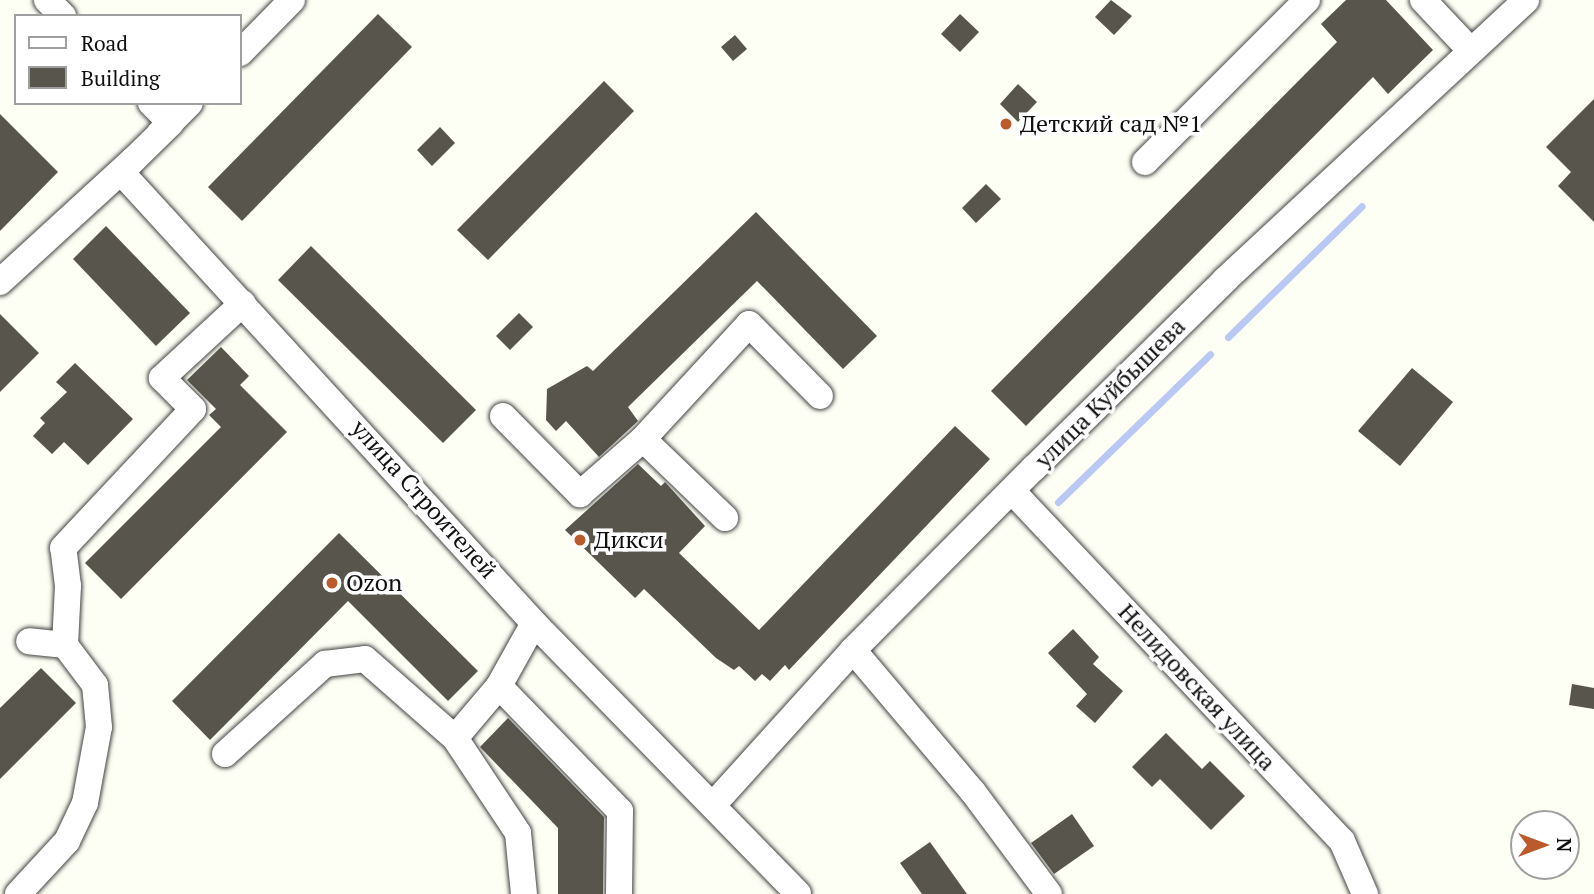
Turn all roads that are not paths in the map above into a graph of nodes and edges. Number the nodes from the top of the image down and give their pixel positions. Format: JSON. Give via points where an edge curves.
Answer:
{"nodes":[{"id":1,"x":47,"y":0,"type":"edge"},
{"id":2,"x":292,"y":0,"type":"edge"},
{"id":3,"x":1307,"y":0,"type":"edge"},
{"id":4,"x":1423,"y":0,"type":"edge"},
{"id":5,"x":1526,"y":0,"type":"edge"},
{"id":6,"x":61,"y":14,"type":"edge"},
{"id":7,"x":242,"y":51,"type":"edge"},
{"id":8,"x":1471,"y":51,"type":"junction"},
{"id":9,"x":153,"y":105,"type":"edge"},
{"id":10,"x":188,"y":105,"type":"edge"},
{"id":11,"x":171,"y":123,"type":"junction"},
{"id":12,"x":1145,"y":162,"type":"dead end"},
{"id":13,"x":121,"y":172,"type":"junction"},
{"id":14,"x":0,"y":282,"type":"edge"},
{"id":15,"x":243,"y":303,"type":"junction"},
{"id":16,"x":820,"y":396,"type":"dead end"},
{"id":17,"x":503,"y":416,"type":"dead end"},
{"id":18,"x":642,"y":439,"type":"junction"},
{"id":19,"x":1012,"y":491,"type":"junction"},
{"id":20,"x":725,"y":518,"type":"dead end"},
{"id":21,"x":534,"y":622,"type":"junction"},
{"id":22,"x":29,"y":641,"type":"dead end"},
{"id":23,"x":65,"y":645,"type":"junction"},
{"id":24,"x":853,"y":650,"type":"junction"},
{"id":25,"x":499,"y":686,"type":"junction"},
{"id":26,"x":454,"y":738,"type":"junction"},
{"id":27,"x":225,"y":754,"type":"dead end"},
{"id":28,"x":713,"y":805,"type":"junction"},
{"id":29,"x":18,"y":894,"type":"edge"},
{"id":30,"x":524,"y":894,"type":"edge"},
{"id":31,"x":619,"y":894,"type":"edge"},
{"id":32,"x":798,"y":894,"type":"edge"},
{"id":33,"x":1049,"y":894,"type":"edge"},
{"id":34,"x":1365,"y":894,"type":"edge"}],
"edges":[{"from":1,"to":6,"type":"street"},
{"from":2,"to":7,"type":"street"},
{"from":3,"to":12,"type":"street"},
{"from":4,"to":8,"type":"street"},
{"from":5,"to":8,"type":"street","name":"улица Куйбышева"},
{"from":8,"to":19,"type":"street","name":"улица Куйбышева","via":[[1225,280]]},
{"from":9,"to":11,"type":"street"},
{"from":10,"to":11,"type":"street"},
{"from":11,"to":13,"type":"street"},
{"from":13,"to":14,"type":"street"},
{"from":13,"to":15,"type":"street","name":"улица Строителей"},
{"from":15,"to":21,"type":"street","name":"улица Строителей"},
{"from":15,"to":23,"type":"street","via":[[162,378],[193,409],[62,548],[68,586]]},
{"from":16,"to":18,"type":"street","via":[[749,324]]},
{"from":17,"to":18,"type":"street","via":[[580,494]]},
{"from":18,"to":20,"type":"street"},
{"from":19,"to":24,"type":"street","name":"улица Куйбышева"},
{"from":19,"to":34,"type":"street","name":"Нелидовская улица","via":[[1342,841]]},
{"from":21,"to":25,"type":"street"},
{"from":21,"to":28,"type":"street","name":"улица Строителей"},
{"from":22,"to":23,"type":"street"},
{"from":23,"to":29,"type":"street","via":[[95,685],[99,727],[85,803],[67,841]]},
{"from":24,"to":28,"type":"street","name":"улица Куйбышева"},
{"from":24,"to":33,"type":"street","via":[[973,792]]},
{"from":25,"to":26,"type":"street"},
{"from":25,"to":31,"type":"street","via":[[620,811]]},
{"from":26,"to":27,"type":"street","via":[[365,659],[325,664]]},
{"from":26,"to":30,"type":"street","via":[[518,833]]},
{"from":28,"to":32,"type":"street","name":"улица Строителей"}]}
